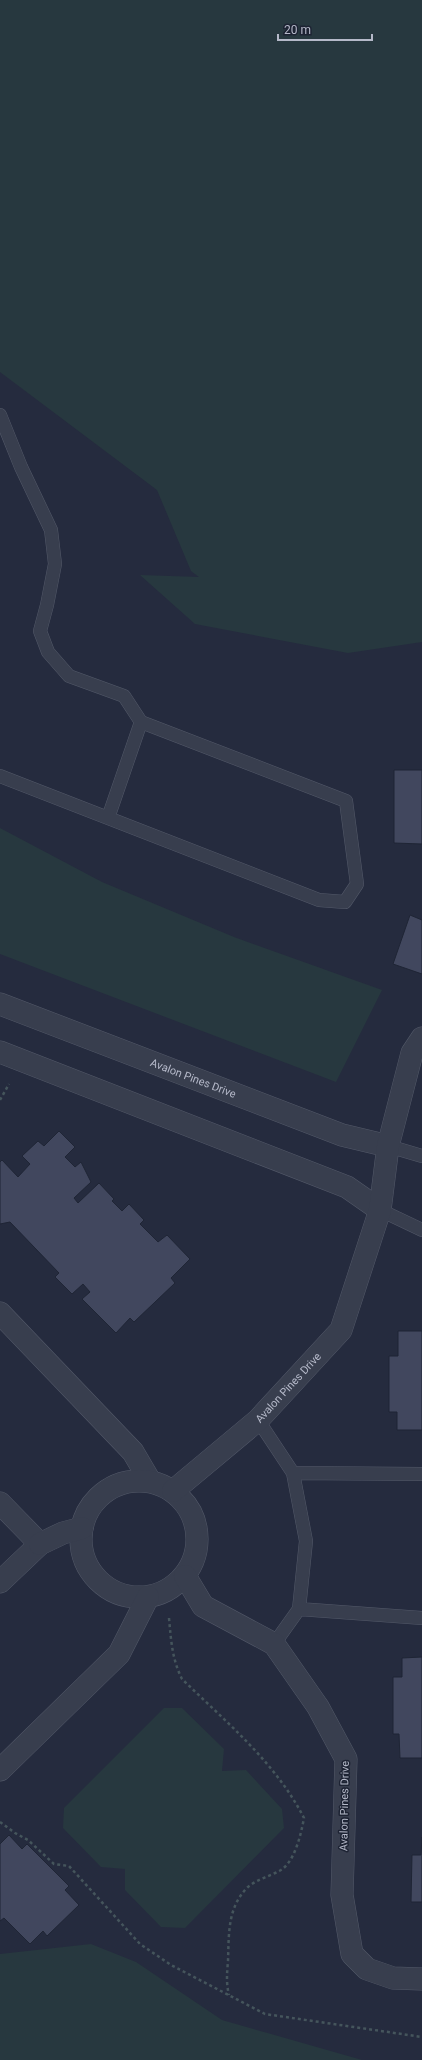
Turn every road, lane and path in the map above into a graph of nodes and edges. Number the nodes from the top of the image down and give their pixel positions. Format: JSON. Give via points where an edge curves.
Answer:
{"nodes":[{"id":1,"x":0,"y":415,"type":"edge"},
{"id":2,"x":141,"y":722,"type":"junction"},
{"id":3,"x":0,"y":776,"type":"edge"},
{"id":4,"x":108,"y":818,"type":"junction"},
{"id":5,"x":0,"y":1004,"type":"edge"},
{"id":6,"x":422,"y":1038,"type":"edge"},
{"id":7,"x":0,"y":1052,"type":"edge"},
{"id":8,"x":10,"y":1082,"type":"dead end"},
{"id":9,"x":0,"y":1100,"type":"edge"},
{"id":10,"x":388,"y":1146,"type":"junction"},
{"id":11,"x":422,"y":1156,"type":"edge"},
{"id":12,"x":380,"y":1210,"type":"junction"},
{"id":13,"x":422,"y":1230,"type":"edge"},
{"id":14,"x":0,"y":1313,"type":"edge"},
{"id":15,"x":258,"y":1420,"type":"junction"},
{"id":16,"x":293,"y":1473,"type":"junction"},
{"id":17,"x":422,"y":1474,"type":"edge"},
{"id":18,"x":150,"y":1481,"type":"junction"},
{"id":19,"x":173,"y":1490,"type":"junction"},
{"id":20,"x":0,"y":1503,"type":"edge"},
{"id":21,"x":82,"y":1528,"type":"junction"},
{"id":22,"x":40,"y":1544,"type":"junction"},
{"id":23,"x":185,"y":1576,"type":"junction"},
{"id":24,"x":0,"y":1582,"type":"edge"},
{"id":25,"x":168,"y":1590,"type":"junction"},
{"id":26,"x":148,"y":1597,"type":"junction"},
{"id":27,"x":299,"y":1609,"type":"junction"},
{"id":28,"x":422,"y":1618,"type":"edge"},
{"id":29,"x":274,"y":1644,"type":"junction"},
{"id":30,"x":0,"y":1770,"type":"edge"},
{"id":31,"x":0,"y":1822,"type":"edge"},
{"id":32,"x":422,"y":1979,"type":"edge"},
{"id":33,"x":229,"y":1995,"type":"junction"},
{"id":34,"x":422,"y":2037,"type":"edge"}],
"edges":[{"from":1,"to":2,"type":"lane","via":[[51,530],[55,564],[40,631],[48,652],[69,676],[124,696]]},
{"from":2,"to":4,"type":"lane"},
{"from":2,"to":4,"type":"lane","via":[[346,802],[357,884],[345,902],[320,900]]},
{"from":3,"to":4,"type":"lane"},
{"from":5,"to":10,"type":"street","name":"Avalon Pines Drive","via":[[342,1135]]},
{"from":6,"to":10,"type":"street","name":"Avalon Pines Drive","via":[[412,1052]]},
{"from":7,"to":12,"type":"street","via":[[347,1187]]},
{"from":8,"to":9,"type":"path"},
{"from":10,"to":11,"type":"lane"},
{"from":10,"to":12,"type":"street","name":"Avalon Pines Drive"},
{"from":12,"to":13,"type":"lane"},
{"from":12,"to":15,"type":"street","name":"Avalon Pines Drive","via":[[340,1330]]},
{"from":14,"to":18,"type":"street","via":[[133,1452]]},
{"from":15,"to":16,"type":"lane"},
{"from":15,"to":19,"type":"street","name":"Avalon Pines Drive"},
{"from":16,"to":17,"type":"lane"},
{"from":16,"to":27,"type":"lane","via":[[306,1541]]},
{"from":18,"to":19,"type":"street"},
{"from":18,"to":21,"type":"street","via":[[120,1484],[99,1496],[88,1511]]},
{"from":19,"to":23,"type":"street","via":[[186,1504],[195,1521],[198,1540],[194,1559]]},
{"from":20,"to":22,"type":"street"},
{"from":21,"to":22,"type":"street","via":[[63,1533]]},
{"from":21,"to":26,"type":"street","via":[[81,1547],[87,1565],[97,1580],[112,1591],[130,1597]]},
{"from":22,"to":24,"type":"street"},
{"from":23,"to":25,"type":"street"},
{"from":23,"to":29,"type":"street","name":"Avalon Pines Drive","via":[[203,1606]]},
{"from":25,"to":26,"type":"street"},
{"from":25,"to":33,"type":"path","via":[[172,1655],[182,1680],[254,1749],[295,1800],[304,1818],[291,1859],[282,1869],[249,1886],[232,1912],[228,1932],[226,1986]]},
{"from":26,"to":30,"type":"street","via":[[119,1654]]},
{"from":27,"to":28,"type":"lane"},
{"from":27,"to":29,"type":"lane"},
{"from":29,"to":32,"type":"street","name":"Avalon Pines Drive","via":[[318,1707],[346,1759],[342,1896],[352,1954],[367,1969],[393,1978]]},
{"from":31,"to":33,"type":"path","via":[[28,1840],[54,1864],[69,1866],[140,1944],[171,1965]]},
{"from":33,"to":34,"type":"path","via":[[265,2014]]}]}
